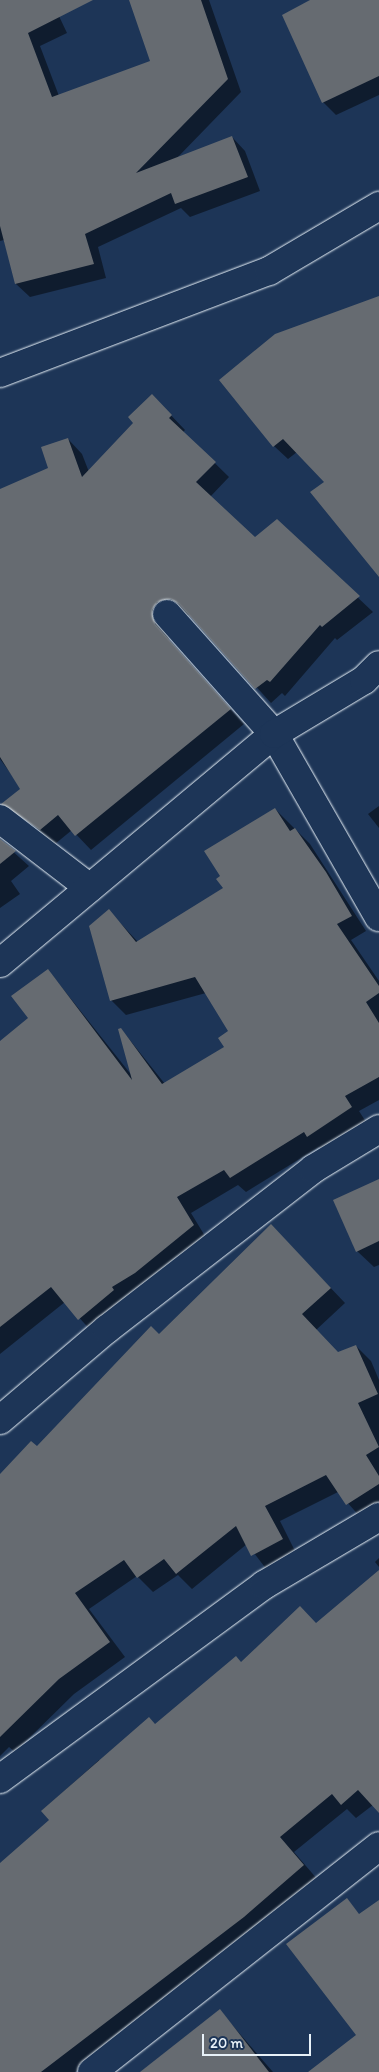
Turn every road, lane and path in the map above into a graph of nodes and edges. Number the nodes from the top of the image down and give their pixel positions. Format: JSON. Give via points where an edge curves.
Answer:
{"nodes":[{"id":1,"x":379,"y":206,"type":"edge"},
{"id":2,"x":0,"y":373,"type":"edge"},
{"id":3,"x":167,"y":614,"type":"dead end"},
{"id":4,"x":379,"y":665,"type":"edge"},
{"id":5,"x":274,"y":734,"type":"junction"},
{"id":6,"x":0,"y":818,"type":"edge"},
{"id":7,"x":90,"y":888,"type":"junction"},
{"id":8,"x":379,"y":917,"type":"edge"},
{"id":9,"x":0,"y":964,"type":"edge"},
{"id":10,"x":379,"y":1129,"type":"edge"},
{"id":11,"x":0,"y":1420,"type":"edge"},
{"id":12,"x":379,"y":1517,"type":"edge"},
{"id":13,"x":0,"y":1779,"type":"edge"},
{"id":14,"x":379,"y":1846,"type":"edge"},
{"id":15,"x":92,"y":2072,"type":"edge"}],
"edges":[{"from":1,"to":2,"type":"street","via":[[269,271]]},
{"from":3,"to":5,"type":"street"},
{"from":4,"to":5,"type":"street","via":[[364,680]]},
{"from":5,"to":7,"type":"street"},
{"from":5,"to":8,"type":"street"},
{"from":6,"to":7,"type":"street"},
{"from":7,"to":9,"type":"street"},
{"from":10,"to":11,"type":"street","via":[[313,1169],[107,1329]]},
{"from":12,"to":13,"type":"street","via":[[264,1585]]},
{"from":14,"to":15,"type":"street"}]}
